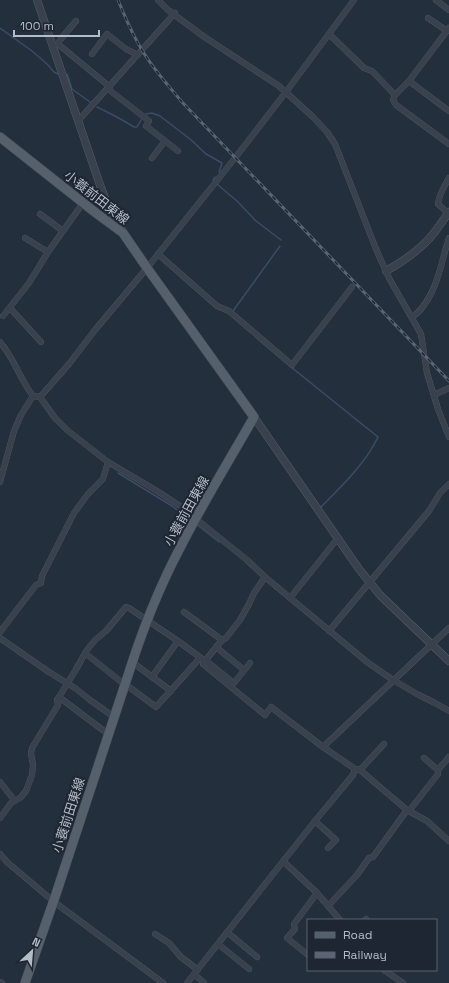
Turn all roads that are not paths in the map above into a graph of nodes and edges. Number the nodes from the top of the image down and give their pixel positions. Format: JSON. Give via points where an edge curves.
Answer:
{"nodes":[{"id":1,"x":37,"y":0,"type":"edge"},
{"id":2,"x":158,"y":0,"type":"edge"},
{"id":3,"x":354,"y":0,"type":"edge"},
{"id":4,"x":436,"y":0,"type":"edge"},
{"id":5,"x":449,"y":10,"type":"edge"},
{"id":6,"x":175,"y":14,"type":"junction"},
{"id":7,"x":428,"y":18,"type":"dead end"},
{"id":8,"x":76,"y":21,"type":"dead end"},
{"id":9,"x":448,"y":30,"type":"edge"},
{"id":10,"x":329,"y":34,"type":"junction"},
{"id":11,"x":56,"y":46,"type":"junction"},
{"id":12,"x":92,"y":54,"type":"dead end"},
{"id":13,"x":138,"y":55,"type":"junction"},
{"id":14,"x":409,"y":81,"type":"junction"},
{"id":15,"x":109,"y":88,"type":"junction"},
{"id":16,"x":286,"y":92,"type":"junction"},
{"id":17,"x":395,"y":94,"type":"junction"},
{"id":18,"x":449,"y":111,"type":"edge"},
{"id":19,"x":78,"y":122,"type":"junction"},
{"id":20,"x":0,"y":137,"type":"edge"},
{"id":21,"x":165,"y":141,"type":"junction"},
{"id":22,"x":449,"y":144,"type":"edge"},
{"id":23,"x":178,"y":151,"type":"dead end"},
{"id":24,"x":152,"y":158,"type":"dead end"},
{"id":25,"x":449,"y":178,"type":"edge"},
{"id":26,"x":83,"y":203,"type":"junction"},
{"id":27,"x":449,"y":213,"type":"edge"},
{"id":28,"x":40,"y":214,"type":"dead end"},
{"id":29,"x":63,"y":231,"type":"junction"},
{"id":30,"x":123,"y":233,"type":"junction"},
{"id":31,"x":25,"y":238,"type":"dead end"},
{"id":32,"x":449,"y":238,"type":"edge"},
{"id":33,"x":48,"y":252,"type":"junction"},
{"id":34,"x":158,"y":254,"type":"junction"},
{"id":35,"x":147,"y":268,"type":"junction"},
{"id":36,"x":386,"y":271,"type":"junction"},
{"id":37,"x":352,"y":287,"type":"dead end"},
{"id":38,"x":10,"y":308,"type":"junction"},
{"id":39,"x":3,"y":316,"type":"dead end"},
{"id":40,"x":412,"y":317,"type":"junction"},
{"id":41,"x":0,"y":342,"type":"edge"},
{"id":42,"x":41,"y":342,"type":"dead end"},
{"id":43,"x":449,"y":388,"type":"edge"},
{"id":44,"x":33,"y":396,"type":"junction"},
{"id":45,"x":434,"y":396,"type":"junction"},
{"id":46,"x":40,"y":397,"type":"junction"},
{"id":47,"x":254,"y":416,"type":"junction"},
{"id":48,"x":449,"y":437,"type":"edge"},
{"id":49,"x":108,"y":462,"type":"junction"},
{"id":50,"x":0,"y":482,"type":"edge"},
{"id":51,"x":449,"y":484,"type":"edge"},
{"id":52,"x":196,"y":518,"type":"junction"},
{"id":53,"x":338,"y":538,"type":"junction"},
{"id":54,"x":265,"y":577,"type":"junction"},
{"id":55,"x":369,"y":582,"type":"junction"},
{"id":56,"x":290,"y":598,"type":"junction"},
{"id":57,"x":184,"y":612,"type":"dead end"},
{"id":58,"x":147,"y":620,"type":"junction"},
{"id":59,"x":329,"y":631,"type":"junction"},
{"id":60,"x":448,"y":631,"type":"edge"},
{"id":61,"x":0,"y":632,"type":"edge"},
{"id":62,"x":0,"y":638,"type":"edge"},
{"id":63,"x":222,"y":640,"type":"junction"},
{"id":64,"x":178,"y":641,"type":"junction"},
{"id":65,"x":431,"y":644,"type":"junction"},
{"id":66,"x":216,"y":647,"type":"junction"},
{"id":67,"x":85,"y":653,"type":"junction"},
{"id":68,"x":203,"y":660,"type":"junction"},
{"id":69,"x":449,"y":661,"type":"edge"},
{"id":70,"x":132,"y":662,"type":"junction"},
{"id":71,"x":250,"y":663,"type":"dead end"},
{"id":72,"x":244,"y":670,"type":"junction"},
{"id":73,"x":152,"y":677,"type":"junction"},
{"id":74,"x":393,"y":680,"type":"junction"},
{"id":75,"x":68,"y":683,"type":"junction"},
{"id":76,"x":125,"y":684,"type":"junction"},
{"id":77,"x":171,"y":690,"type":"junction"},
{"id":78,"x":59,"y":697,"type":"junction"},
{"id":79,"x":449,"y":711,"type":"edge"},
{"id":80,"x":114,"y":717,"type":"junction"},
{"id":81,"x":108,"y":734,"type":"junction"},
{"id":82,"x":384,"y":744,"type":"dead end"},
{"id":83,"x":323,"y":747,"type":"junction"},
{"id":84,"x":449,"y":757,"type":"edge"},
{"id":85,"x":424,"y":758,"type":"dead end"},
{"id":86,"x":358,"y":770,"type":"junction"},
{"id":87,"x":438,"y":770,"type":"junction"},
{"id":88,"x":0,"y":782,"type":"edge"},
{"id":89,"x":15,"y":801,"type":"junction"},
{"id":90,"x":408,"y":811,"type":"junction"},
{"id":91,"x":0,"y":818,"type":"edge"},
{"id":92,"x":315,"y":821,"type":"junction"},
{"id":93,"x":449,"y":841,"type":"edge"},
{"id":94,"x":328,"y":848,"type":"dead end"},
{"id":95,"x":0,"y":854,"type":"edge"},
{"id":96,"x":283,"y":862,"type":"junction"},
{"id":97,"x":317,"y":893,"type":"junction"},
{"id":98,"x":53,"y":901,"type":"junction"},
{"id":99,"x":328,"y":906,"type":"junction"},
{"id":100,"x":339,"y":919,"type":"edge"},
{"id":101,"x":227,"y":932,"type":"junction"},
{"id":102,"x":155,"y":934,"type":"dead end"},
{"id":103,"x":218,"y":944,"type":"junction"},
{"id":104,"x":307,"y":954,"type":"edge"},
{"id":105,"x":257,"y":957,"type":"dead end"},
{"id":106,"x":249,"y":969,"type":"dead end"},
{"id":107,"x":385,"y":971,"type":"edge"},
{"id":108,"x":196,"y":972,"type":"junction"},
{"id":109,"x":25,"y":983,"type":"edge"},
{"id":110,"x":163,"y":983,"type":"edge"},
{"id":111,"x":187,"y":983,"type":"edge"},
{"id":112,"x":204,"y":983,"type":"edge"},
{"id":113,"x":403,"y":983,"type":"edge"}],
"edges":[{"from":1,"to":11,"type":"street"},
{"from":2,"to":6,"type":"street"},
{"from":3,"to":10,"type":"street"},
{"from":4,"to":5,"type":"street"},
{"from":6,"to":13,"type":"street"},
{"from":6,"to":16,"type":"street"},
{"from":7,"to":9,"type":"street"},
{"from":8,"to":11,"type":"street"},
{"from":9,"to":14,"type":"street"},
{"from":10,"to":16,"type":"street"},
{"from":10,"to":17,"type":"street"},
{"from":11,"to":15,"type":"street"},
{"from":11,"to":19,"type":"street"},
{"from":12,"to":13,"type":"street","via":[[107,34]]},
{"from":13,"to":15,"type":"street"},
{"from":14,"to":17,"type":"street"},
{"from":14,"to":18,"type":"street"},
{"from":15,"to":19,"type":"street"},
{"from":15,"to":21,"type":"street","via":[[149,121],[146,126]]},
{"from":16,"to":34,"type":"street"},
{"from":16,"to":36,"type":"street","via":[[313,117],[335,144]]},
{"from":17,"to":22,"type":"street","via":[[393,100],[396,105]]},
{"from":19,"to":30,"type":"street","via":[[100,185]]},
{"from":20,"to":26,"type":"main road","name":"小蓑前田東線"},
{"from":21,"to":23,"type":"street"},
{"from":21,"to":24,"type":"street"},
{"from":25,"to":27,"type":"street","via":[[438,199],[438,204]]},
{"from":26,"to":29,"type":"street"},
{"from":26,"to":30,"type":"main road","name":"小蓑前田東線"},
{"from":27,"to":36,"type":"street","via":[[425,242]]},
{"from":28,"to":29,"type":"street"},
{"from":29,"to":33,"type":"street"},
{"from":30,"to":35,"type":"main road","name":"小蓑前田東線"},
{"from":31,"to":33,"type":"street"},
{"from":32,"to":40,"type":"street","via":[[434,288],[421,310]]},
{"from":33,"to":38,"type":"street"},
{"from":34,"to":35,"type":"street"},
{"from":34,"to":37,"type":"street","via":[[217,306],[229,311],[292,364]]},
{"from":35,"to":46,"type":"street"},
{"from":35,"to":47,"type":"main road","name":"小蓑前田東線"},
{"from":36,"to":40,"type":"street"},
{"from":38,"to":39,"type":"street"},
{"from":38,"to":42,"type":"street"},
{"from":40,"to":45,"type":"street","via":[[420,334]]},
{"from":41,"to":44,"type":"street"},
{"from":43,"to":45,"type":"street"},
{"from":44,"to":46,"type":"street"},
{"from":44,"to":50,"type":"street","via":[[14,431]]},
{"from":45,"to":48,"type":"street"},
{"from":46,"to":49,"type":"street","via":[[67,430]]},
{"from":47,"to":52,"type":"main road","name":"小蓑前田東線"},
{"from":47,"to":53,"type":"street"},
{"from":49,"to":52,"type":"street"},
{"from":49,"to":61,"type":"street","via":[[103,480],[88,494],[74,513],[42,576],[41,583],[36,585]]},
{"from":51,"to":55,"type":"street"},
{"from":52,"to":54,"type":"street"},
{"from":52,"to":58,"type":"main road","name":"小蓑前田東線"},
{"from":53,"to":55,"type":"street"},
{"from":53,"to":56,"type":"street"},
{"from":54,"to":56,"type":"street"},
{"from":54,"to":63,"type":"street","via":[[240,620]]},
{"from":55,"to":59,"type":"street"},
{"from":55,"to":65,"type":"street"},
{"from":56,"to":59,"type":"street"},
{"from":57,"to":63,"type":"street"},
{"from":58,"to":64,"type":"street"},
{"from":58,"to":67,"type":"street","via":[[126,607]]},
{"from":58,"to":70,"type":"main road","name":"小蓑前田東線"},
{"from":59,"to":74,"type":"street"},
{"from":60,"to":65,"type":"street"},
{"from":62,"to":75,"type":"street"},
{"from":63,"to":66,"type":"street"},
{"from":64,"to":68,"type":"street"},
{"from":64,"to":73,"type":"street"},
{"from":65,"to":69,"type":"street"},
{"from":65,"to":74,"type":"street"},
{"from":66,"to":68,"type":"street"},
{"from":66,"to":72,"type":"street"},
{"from":67,"to":75,"type":"street"},
{"from":67,"to":76,"type":"street"},
{"from":68,"to":72,"type":"street","via":[[234,683]]},
{"from":68,"to":77,"type":"street"},
{"from":68,"to":83,"type":"street","via":[[203,664],[265,715],[271,707]]},
{"from":70,"to":73,"type":"street"},
{"from":70,"to":76,"type":"main road","name":"小蓑前田東線"},
{"from":71,"to":72,"type":"street"},
{"from":73,"to":77,"type":"street"},
{"from":74,"to":79,"type":"street"},
{"from":74,"to":83,"type":"street"},
{"from":75,"to":78,"type":"street"},
{"from":75,"to":80,"type":"street"},
{"from":76,"to":77,"type":"street","via":[[156,707]]},
{"from":76,"to":80,"type":"main road","name":"小蓑前田東線"},
{"from":78,"to":81,"type":"street"},
{"from":78,"to":89,"type":"street","via":[[58,705],[32,748],[32,775],[26,791]]},
{"from":80,"to":81,"type":"main road","name":"小蓑前田東線"},
{"from":81,"to":98,"type":"main road","name":"小蓑前田東線"},
{"from":82,"to":86,"type":"street"},
{"from":83,"to":86,"type":"street"},
{"from":84,"to":87,"type":"street"},
{"from":85,"to":87,"type":"street"},
{"from":86,"to":90,"type":"street"},
{"from":86,"to":92,"type":"street"},
{"from":87,"to":90,"type":"street","via":[[438,774]]},
{"from":88,"to":89,"type":"street"},
{"from":89,"to":91,"type":"street","via":[[11,802]]},
{"from":90,"to":93,"type":"street","via":[[427,821]]},
{"from":90,"to":99,"type":"street","via":[[373,857],[369,858]]},
{"from":92,"to":94,"type":"street","via":[[336,840]]},
{"from":92,"to":96,"type":"street"},
{"from":95,"to":98,"type":"street"},
{"from":96,"to":97,"type":"street"},
{"from":96,"to":101,"type":"street"},
{"from":97,"to":99,"type":"street"},
{"from":97,"to":104,"type":"street","via":[[287,938]]},
{"from":98,"to":109,"type":"main road","name":"小蓑前田東線"},
{"from":98,"to":110,"type":"street"},
{"from":99,"to":100,"type":"street"},
{"from":101,"to":103,"type":"street"},
{"from":101,"to":105,"type":"street"},
{"from":102,"to":108,"type":"street","via":[[169,943]]},
{"from":103,"to":106,"type":"street"},
{"from":103,"to":108,"type":"street"},
{"from":107,"to":113,"type":"street"},
{"from":108,"to":111,"type":"street"},
{"from":108,"to":112,"type":"street"}]}
